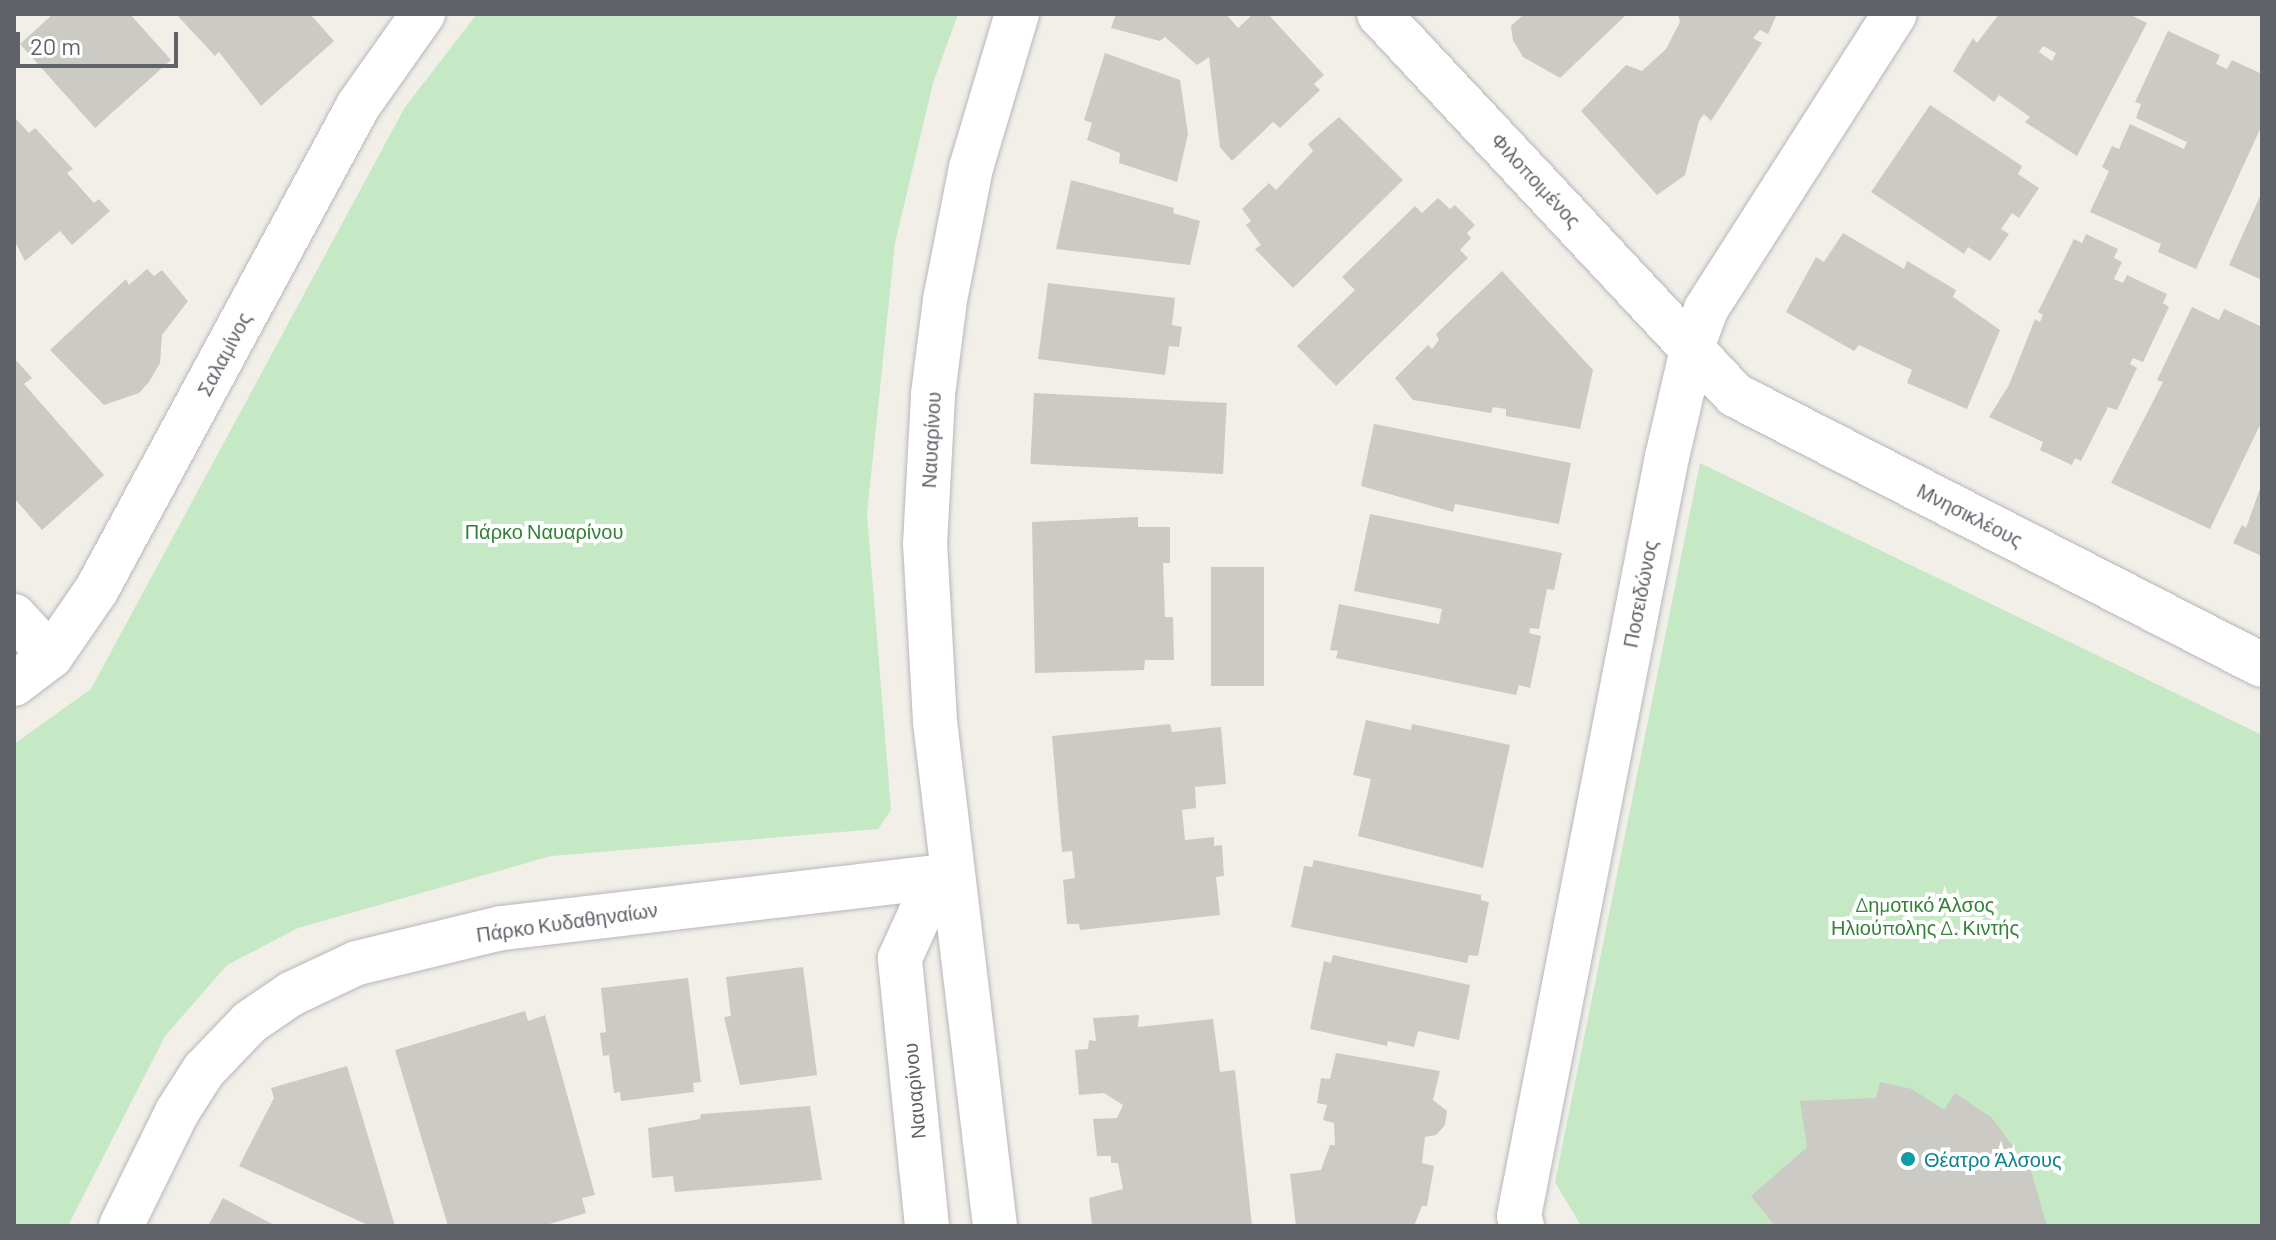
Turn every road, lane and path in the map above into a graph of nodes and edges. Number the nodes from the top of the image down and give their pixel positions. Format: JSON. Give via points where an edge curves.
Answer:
{"nodes":[{"id":1,"x":423,"y":14,"type":"edge"},
{"id":2,"x":1017,"y":14,"type":"edge"},
{"id":3,"x":1379,"y":14,"type":"edge"},
{"id":4,"x":1895,"y":14,"type":"edge"},
{"id":5,"x":1693,"y":345,"type":"junction"},
{"id":6,"x":14,"y":616,"type":"edge"},
{"id":7,"x":51,"y":656,"type":"junction"},
{"id":8,"x":2262,"y":665,"type":"edge"},
{"id":9,"x":14,"y":684,"type":"edge"},
{"id":10,"x":952,"y":875,"type":"junction"},
{"id":11,"x":121,"y":1226,"type":"edge"},
{"id":12,"x":927,"y":1226,"type":"edge"},
{"id":13,"x":995,"y":1226,"type":"edge"},
{"id":14,"x":1522,"y":1226,"type":"edge"}],
"edges":[{"from":1,"to":7,"type":"street","name":"Σαλαμίνος","via":[[358,106],[97,589]]},
{"from":2,"to":10,"type":"street","name":"Ναυαρίνου","via":[[971,168],[933,394],[925,544],[935,721]]},
{"from":3,"to":5,"type":"street","name":"Φιλοποιμένος"},
{"from":4,"to":5,"type":"street","name":"Ποσειδώνος","via":[[1706,309]]},
{"from":5,"to":8,"type":"street","name":"Μνησικλέους","via":[[1735,395]]},
{"from":5,"to":14,"type":"street","name":"Ποσειδώνος","via":[[1519,1216]]},
{"from":6,"to":7,"type":"street"},
{"from":7,"to":9,"type":"street","name":"Σαλαμίνος"},
{"from":10,"to":11,"type":"street","name":"Πάρκο Κυδαθηναίων","via":[[502,928],[357,963],[291,994],[250,1022],[204,1070],[177,1112]]},
{"from":10,"to":12,"type":"street","name":"Ναυαρίνου","via":[[920,914],[900,958]]},
{"from":10,"to":13,"type":"street","name":"Ναυαρίνου"}]}
